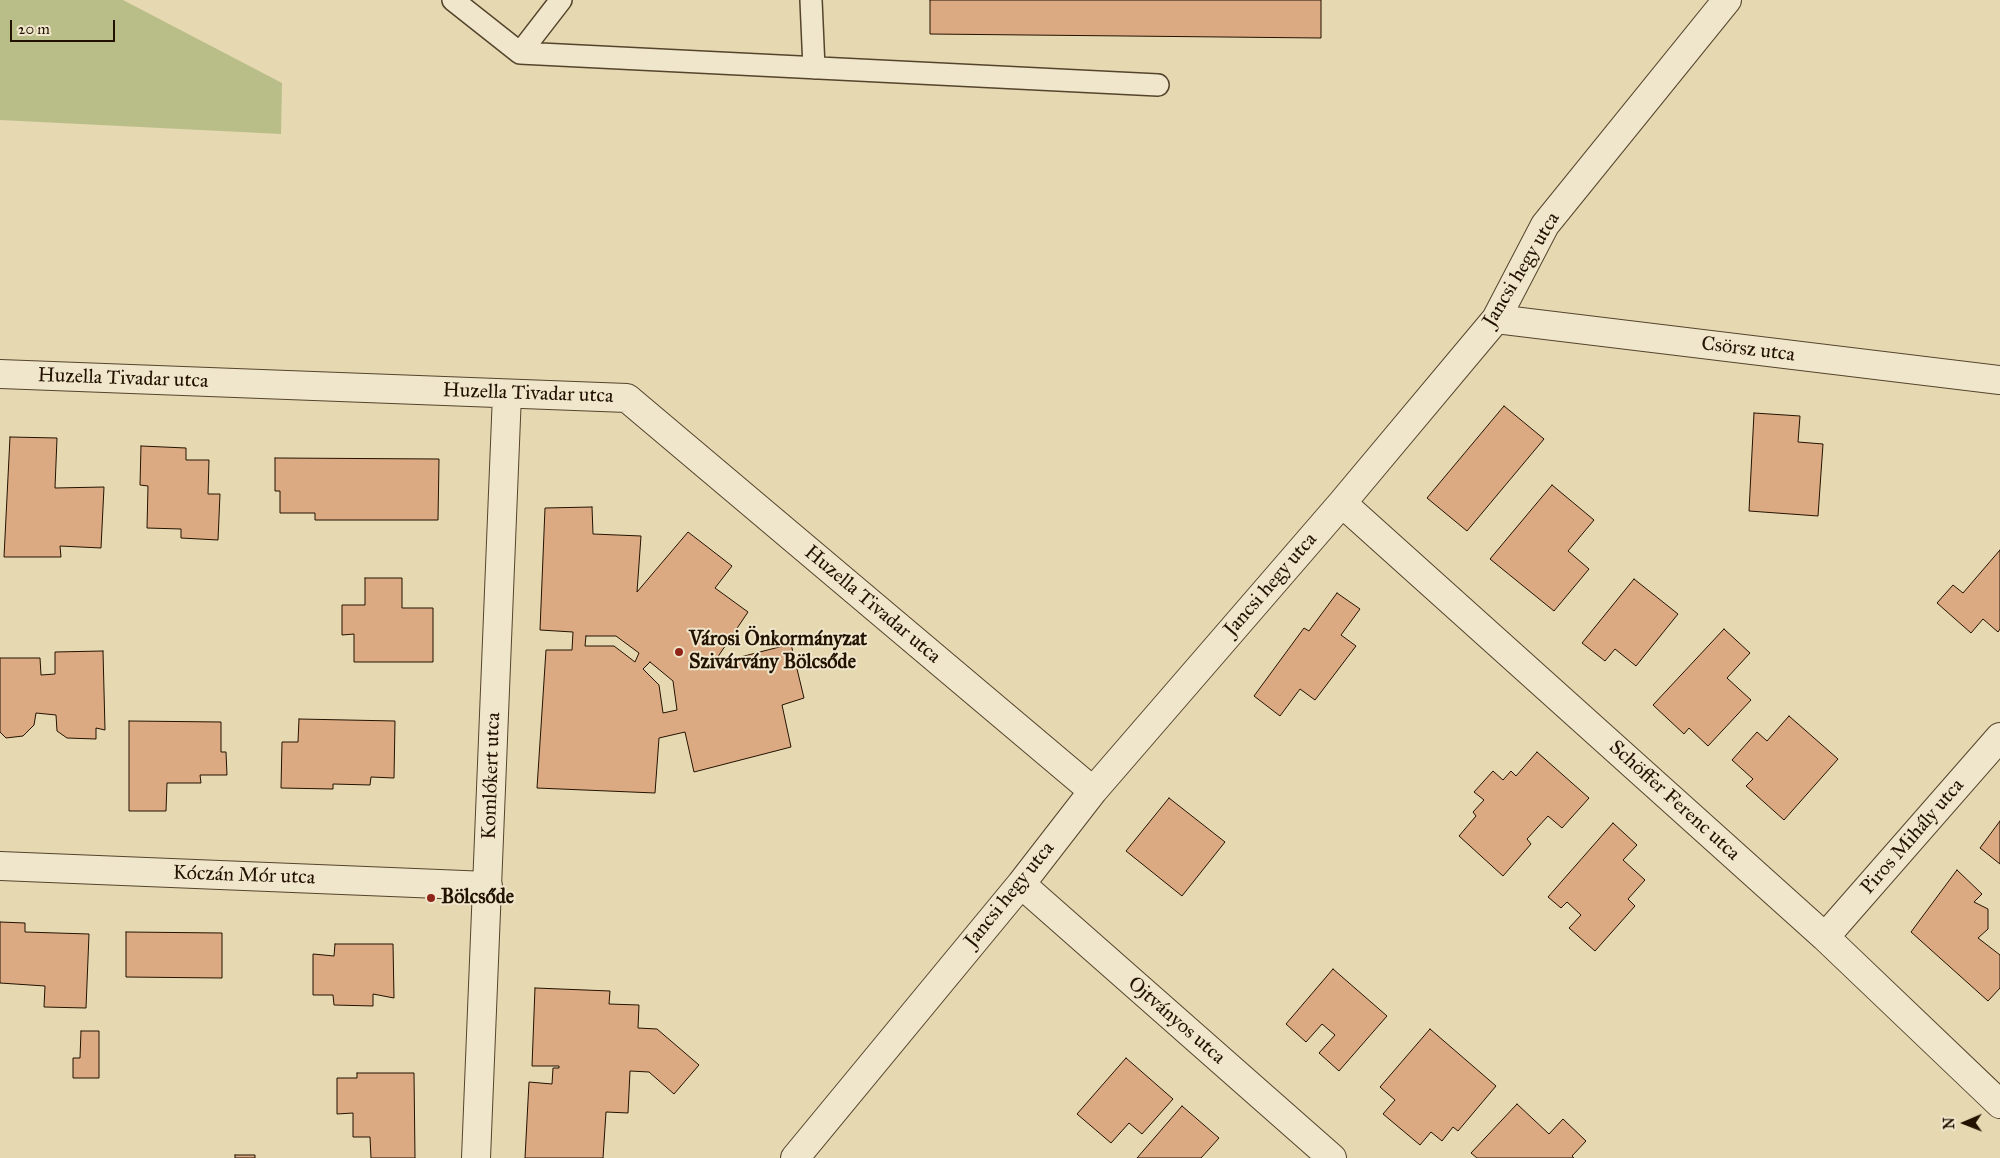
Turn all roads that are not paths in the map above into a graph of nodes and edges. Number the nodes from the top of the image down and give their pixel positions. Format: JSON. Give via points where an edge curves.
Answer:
{"nodes":[{"id":1,"x":453,"y":0,"type":"edge"},
{"id":2,"x":561,"y":0,"type":"edge"},
{"id":3,"x":811,"y":0,"type":"edge"},
{"id":4,"x":1727,"y":0,"type":"edge"},
{"id":5,"x":520,"y":53,"type":"junction"},
{"id":6,"x":814,"y":68,"type":"junction"},
{"id":7,"x":1158,"y":85,"type":"dead end"},
{"id":8,"x":1496,"y":319,"type":"junction"},
{"id":9,"x":0,"y":374,"type":"edge"},
{"id":10,"x":2000,"y":380,"type":"edge"},
{"id":11,"x":507,"y":394,"type":"junction"},
{"id":12,"x":1342,"y":503,"type":"junction"},
{"id":13,"x":2000,"y":736,"type":"edge"},
{"id":14,"x":1093,"y":791,"type":"junction"},
{"id":15,"x":0,"y":866,"type":"edge"},
{"id":16,"x":1021,"y":884,"type":"junction"},
{"id":17,"x":488,"y":886,"type":"junction"},
{"id":18,"x":1825,"y":937,"type":"junction"},
{"id":19,"x":2000,"y":1104,"type":"edge"},
{"id":20,"x":476,"y":1158,"type":"edge"},
{"id":21,"x":795,"y":1158,"type":"edge"},
{"id":22,"x":1332,"y":1158,"type":"edge"}],
"edges":[{"from":1,"to":5,"type":"lane"},
{"from":2,"to":5,"type":"lane"},
{"from":3,"to":6,"type":"lane"},
{"from":4,"to":8,"type":"street","name":"Jancsi hegy utca","via":[[1545,226]]},
{"from":5,"to":6,"type":"lane"},
{"from":6,"to":7,"type":"lane"},
{"from":8,"to":10,"type":"street","name":"Csörsz utca"},
{"from":8,"to":12,"type":"street","name":"Jancsi hegy utca"},
{"from":9,"to":11,"type":"street","name":"Huzella Tivadar utca"},
{"from":11,"to":14,"type":"street","name":"Huzella Tivadar utca","via":[[627,398]]},
{"from":11,"to":17,"type":"street","name":"Komlókert utca"},
{"from":12,"to":14,"type":"street","name":"Jancsi hegy utca"},
{"from":12,"to":18,"type":"street","name":"Schöffer Ferenc utca"},
{"from":13,"to":18,"type":"street","name":"Piros Mihály utca"},
{"from":14,"to":16,"type":"street","name":"Jancsi hegy utca"},
{"from":15,"to":17,"type":"street","name":"Kóczán Mór utca"},
{"from":16,"to":21,"type":"street","name":"Jancsi hegy utca"},
{"from":16,"to":22,"type":"street","name":"Ojtványos utca"},
{"from":17,"to":20,"type":"street","name":"Komlókert utca"},
{"from":18,"to":19,"type":"street","name":"Schöffer Ferenc utca"}]}
